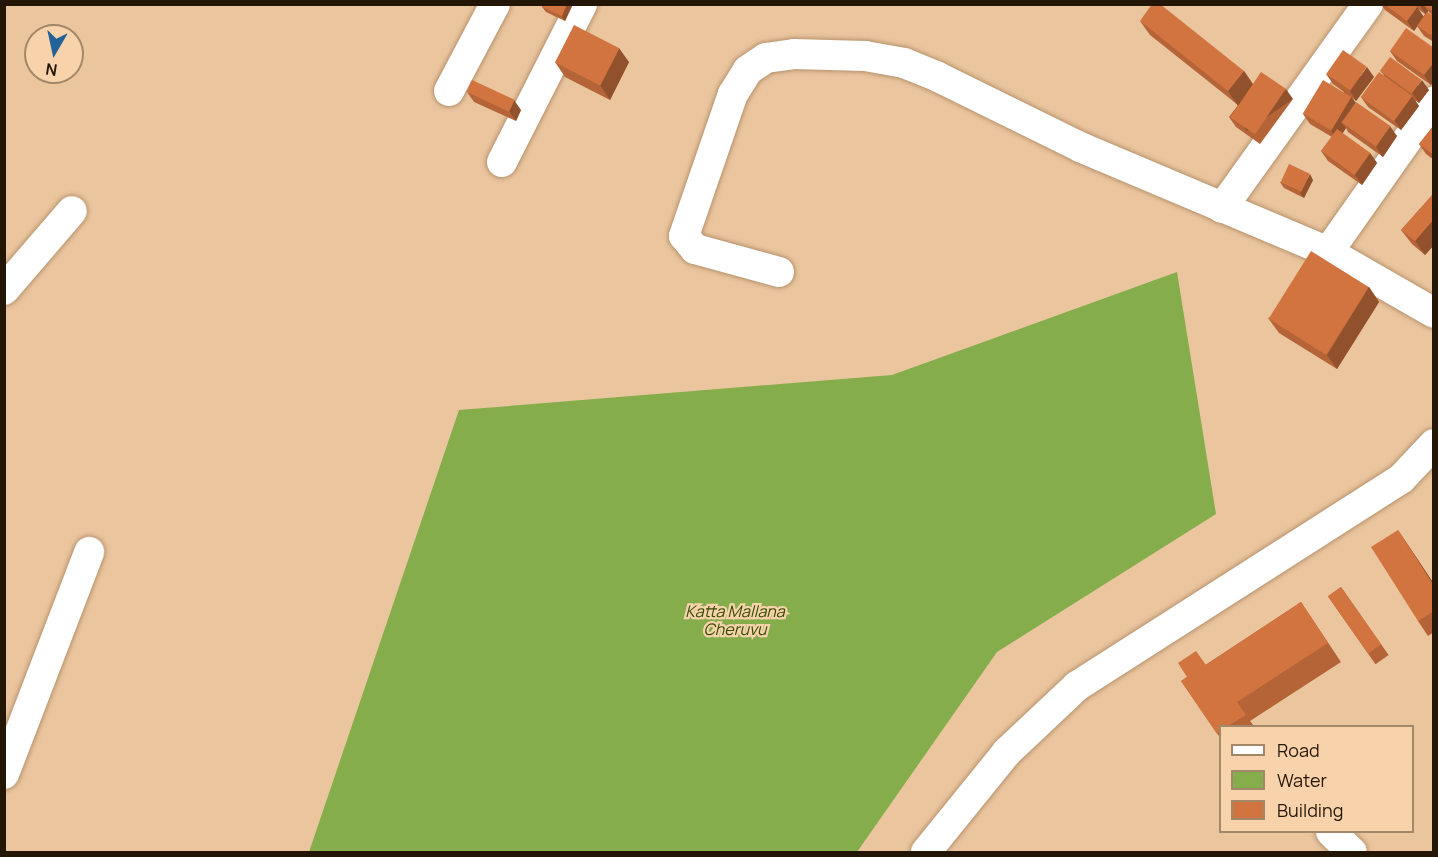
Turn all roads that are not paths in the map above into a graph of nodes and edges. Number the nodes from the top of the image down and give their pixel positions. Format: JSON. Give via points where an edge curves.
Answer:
{"nodes":[{"id":1,"x":495,"y":4,"type":"edge"},
{"id":2,"x":582,"y":4,"type":"edge"},
{"id":3,"x":1368,"y":4,"type":"edge"},
{"id":4,"x":449,"y":91,"type":"dead end"},
{"id":5,"x":1434,"y":102,"type":"edge"},
{"id":6,"x":502,"y":162,"type":"dead end"},
{"id":7,"x":1222,"y":208,"type":"junction"},
{"id":8,"x":72,"y":211,"type":"dead end"},
{"id":9,"x":1328,"y":252,"type":"junction"},
{"id":10,"x":779,"y":272,"type":"dead end"},
{"id":11,"x":4,"y":290,"type":"edge"},
{"id":12,"x":1434,"y":313,"type":"edge"},
{"id":13,"x":1434,"y":444,"type":"edge"},
{"id":14,"x":89,"y":552,"type":"dead end"},
{"id":15,"x":4,"y":774,"type":"edge"},
{"id":16,"x":1333,"y":833,"type":"edge"},
{"id":17,"x":926,"y":852,"type":"edge"},
{"id":18,"x":1352,"y":852,"type":"edge"}],
"edges":[{"from":1,"to":4,"type":"street"},
{"from":2,"to":6,"type":"street"},
{"from":3,"to":7,"type":"street"},
{"from":5,"to":9,"type":"street"},
{"from":7,"to":9,"type":"street"},
{"from":7,"to":10,"type":"street","via":[[1080,147],[904,63],[865,56],[766,57],[748,69],[733,94],[684,236],[695,249]]},
{"from":8,"to":11,"type":"street"},
{"from":9,"to":12,"type":"street"},
{"from":13,"to":17,"type":"street","via":[[1401,479],[1077,686],[1007,752]]},
{"from":14,"to":15,"type":"street"},
{"from":16,"to":18,"type":"street"}]}
